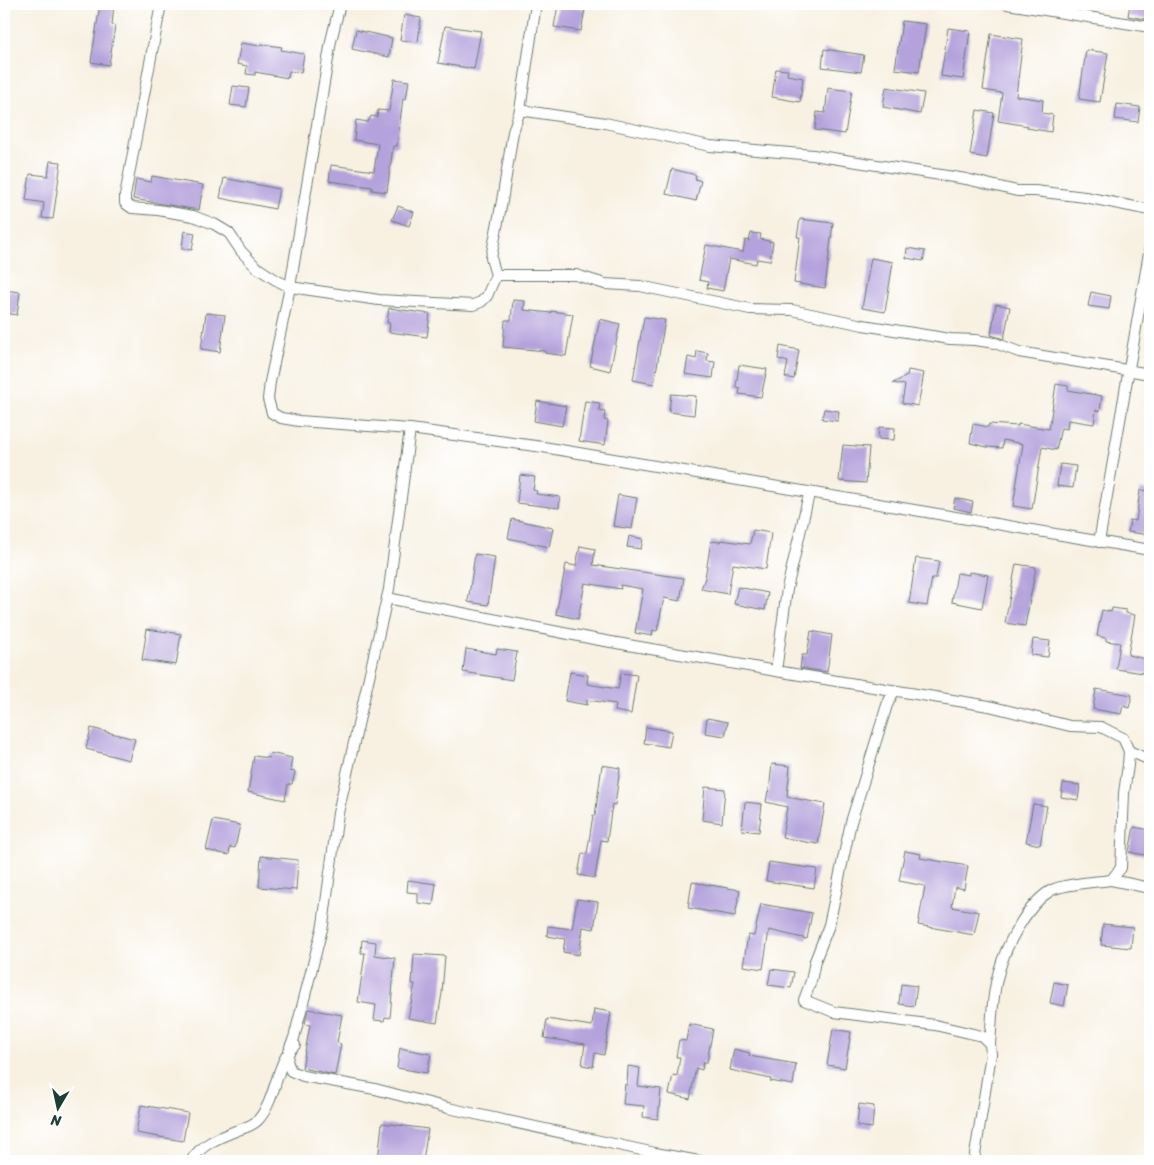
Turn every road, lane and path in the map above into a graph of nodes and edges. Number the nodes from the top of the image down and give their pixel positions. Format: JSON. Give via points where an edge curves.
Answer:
{"nodes":[{"id":1,"x":161,"y":4,"type":"edge"},
{"id":2,"x":340,"y":4,"type":"edge"},
{"id":3,"x":536,"y":4,"type":"edge"},
{"id":4,"x":1008,"y":4,"type":"edge"},
{"id":5,"x":1150,"y":27,"type":"edge"},
{"id":6,"x":520,"y":110,"type":"junction"},
{"id":7,"x":1150,"y":210,"type":"edge"},
{"id":8,"x":1150,"y":248,"type":"edge"},
{"id":9,"x":496,"y":275,"type":"junction"},
{"id":10,"x":290,"y":287,"type":"junction"},
{"id":11,"x":1129,"y":370,"type":"junction"},
{"id":12,"x":1150,"y":374,"type":"edge"},
{"id":13,"x":410,"y":429,"type":"junction"},
{"id":14,"x":809,"y":494,"type":"junction"},
{"id":15,"x":1099,"y":542,"type":"junction"},
{"id":16,"x":1150,"y":550,"type":"edge"},
{"id":17,"x":386,"y":598,"type":"junction"},
{"id":18,"x":776,"y":671,"type":"junction"},
{"id":19,"x":894,"y":691,"type":"junction"},
{"id":20,"x":1129,"y":751,"type":"junction"},
{"id":21,"x":1150,"y":760,"type":"edge"},
{"id":22,"x":1111,"y":880,"type":"junction"},
{"id":23,"x":1150,"y":888,"type":"edge"},
{"id":24,"x":990,"y":1044,"type":"junction"},
{"id":25,"x":290,"y":1048,"type":"junction"},
{"id":26,"x":191,"y":1161,"type":"edge"},
{"id":27,"x":699,"y":1161,"type":"edge"},
{"id":28,"x":974,"y":1161,"type":"edge"}],
"edges":[{"from":1,"to":10,"type":"street","via":[[125,203],[132,208],[192,216],[214,224],[229,233],[256,267]]},
{"from":2,"to":10,"type":"street"},
{"from":3,"to":6,"type":"street"},
{"from":4,"to":5,"type":"street"},
{"from":6,"to":7,"type":"street","via":[[605,123],[710,146],[813,155]]},
{"from":6,"to":9,"type":"street","via":[[513,132],[491,258]]},
{"from":8,"to":11,"type":"street"},
{"from":9,"to":10,"type":"street","via":[[487,296],[473,305],[379,300]]},
{"from":9,"to":11,"type":"street","via":[[576,275],[604,284],[640,286],[750,309],[792,310],[950,339],[975,340],[1020,352]]},
{"from":10,"to":13,"type":"street","via":[[270,382],[268,399],[272,413],[299,421]]},
{"from":11,"to":12,"type":"street"},
{"from":11,"to":15,"type":"street"},
{"from":13,"to":14,"type":"street","via":[[543,448]]},
{"from":13,"to":17,"type":"street"},
{"from":14,"to":15,"type":"street"},
{"from":14,"to":18,"type":"street","via":[[788,590]]},
{"from":15,"to":16,"type":"street"},
{"from":17,"to":18,"type":"street"},
{"from":17,"to":25,"type":"street","via":[[338,813],[323,925]]},
{"from":18,"to":19,"type":"street"},
{"from":19,"to":20,"type":"street","via":[[989,706],[1070,726],[1101,728],[1123,738]]},
{"from":19,"to":24,"type":"street","via":[[854,813],[828,926],[804,1000],[834,1012],[936,1025],[982,1036]]},
{"from":20,"to":21,"type":"street"},
{"from":20,"to":22,"type":"street","via":[[1121,868]]},
{"from":22,"to":23,"type":"street"},
{"from":22,"to":24,"type":"street","via":[[1051,890],[1021,922],[998,971]]},
{"from":24,"to":28,"type":"street"},
{"from":25,"to":26,"type":"street","via":[[267,1107],[257,1121],[204,1146]]},
{"from":25,"to":27,"type":"street","via":[[286,1061],[291,1071],[304,1076]]}]}
